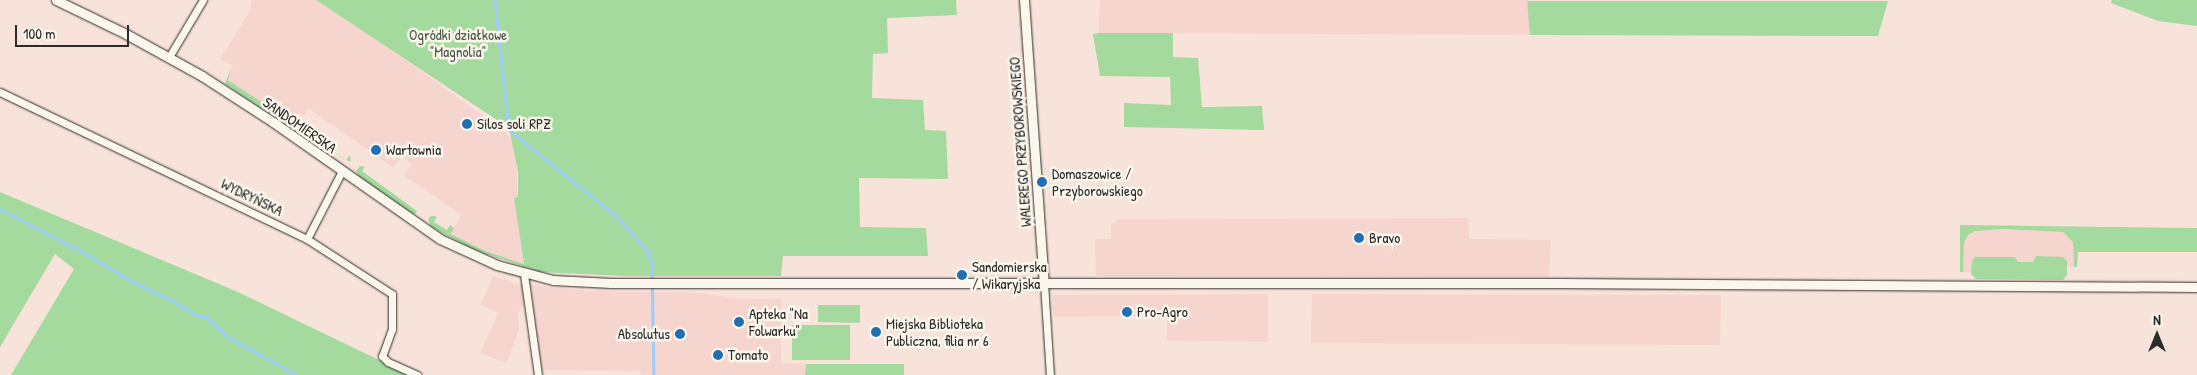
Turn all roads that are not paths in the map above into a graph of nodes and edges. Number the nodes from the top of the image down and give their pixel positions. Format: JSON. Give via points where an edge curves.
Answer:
{"nodes":[{"id":1,"x":56,"y":0,"type":"edge"},
{"id":2,"x":203,"y":0,"type":"edge"},
{"id":3,"x":1024,"y":0,"type":"edge"},
{"id":4,"x":169,"y":57,"type":"junction"},
{"id":5,"x":0,"y":92,"type":"edge"},
{"id":6,"x":342,"y":171,"type":"junction"},
{"id":7,"x":307,"y":239,"type":"junction"},
{"id":8,"x":525,"y":274,"type":"junction"},
{"id":9,"x":1044,"y":283,"type":"junction"},
{"id":10,"x":2197,"y":286,"type":"edge"},
{"id":11,"x":417,"y":375,"type":"edge"},
{"id":12,"x":538,"y":375,"type":"edge"},
{"id":13,"x":1050,"y":375,"type":"edge"}],
"edges":[{"from":1,"to":4,"type":"street","name":"SANDOMIERSKA"},
{"from":2,"to":4,"type":"street"},
{"from":3,"to":9,"type":"street","name":"WALEREGO PRZYBOROWSKIEGO"},
{"from":4,"to":6,"type":"street","name":"SANDOMIERSKA","via":[[243,102]]},
{"from":5,"to":7,"type":"street","name":"WYDRYŃSKA"},
{"from":6,"to":7,"type":"street"},
{"from":6,"to":8,"type":"street","name":"SANDOMIERSKA","via":[[444,242],[485,261]]},
{"from":7,"to":11,"type":"street","name":"WYDRYŃSKA","via":[[392,294],[392,329],[382,356]]},
{"from":8,"to":9,"type":"street","name":"SANDOMIERSKA","via":[[567,282]]},
{"from":8,"to":12,"type":"street"},
{"from":9,"to":10,"type":"street","name":"SANDOMIERSKA"},
{"from":9,"to":13,"type":"street"}]}
